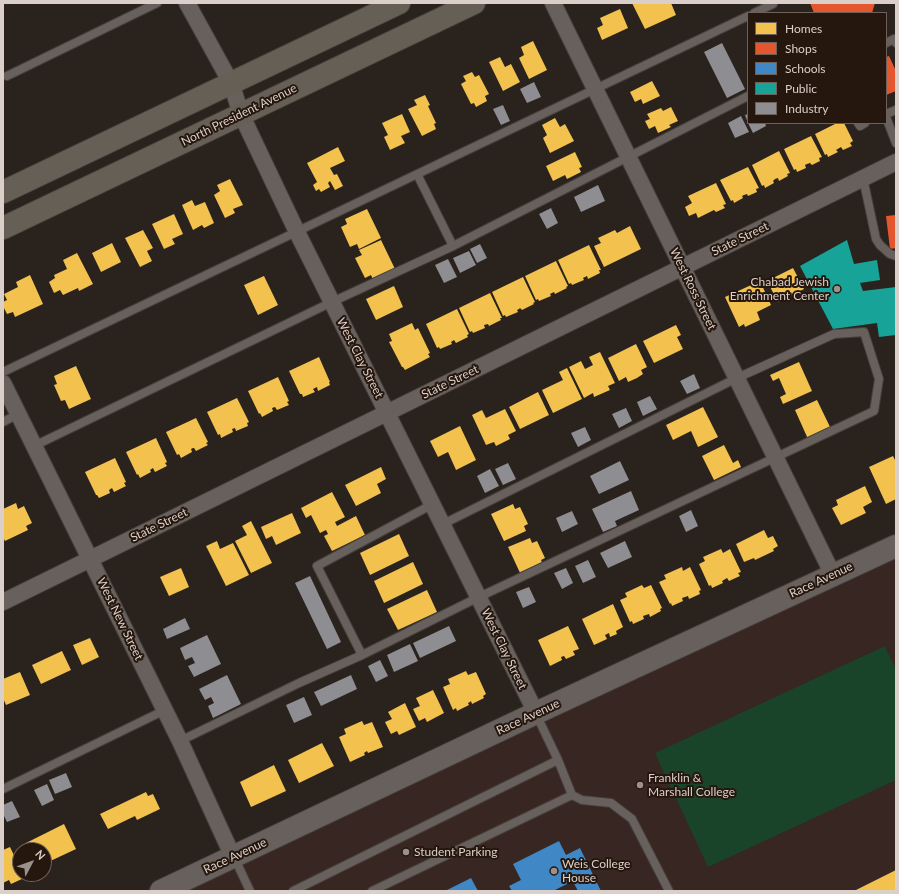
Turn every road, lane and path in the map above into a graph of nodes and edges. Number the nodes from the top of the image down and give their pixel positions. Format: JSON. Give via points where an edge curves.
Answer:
{"nodes":[{"id":1,"x":157,"y":3,"type":"edge"},
{"id":2,"x":187,"y":3,"type":"edge"},
{"id":3,"x":399,"y":3,"type":"edge"},
{"id":4,"x":474,"y":3,"type":"edge"},
{"id":5,"x":553,"y":3,"type":"edge"},
{"id":6,"x":773,"y":4,"type":"dead end"},
{"id":7,"x":756,"y":12,"type":"edge"},
{"id":8,"x":747,"y":16,"type":"edge"},
{"id":9,"x":887,"y":42,"type":"edge"},
{"id":10,"x":896,"y":43,"type":"edge"},
{"id":11,"x":7,"y":76,"type":"dead end"},
{"id":12,"x":231,"y":83,"type":"junction"},
{"id":13,"x":594,"y":90,"type":"junction"},
{"id":14,"x":747,"y":97,"type":"edge"},
{"id":15,"x":241,"y":114,"type":"junction"},
{"id":16,"x":887,"y":120,"type":"edge"},
{"id":17,"x":896,"y":143,"type":"edge"},
{"id":18,"x":628,"y":157,"type":"junction"},
{"id":19,"x":896,"y":162,"type":"edge"},
{"id":20,"x":417,"y":174,"type":"junction"},
{"id":21,"x":863,"y":178,"type":"junction"},
{"id":22,"x":3,"y":192,"type":"edge"},
{"id":23,"x":3,"y":228,"type":"edge"},
{"id":24,"x":297,"y":232,"type":"junction"},
{"id":25,"x":453,"y":246,"type":"junction"},
{"id":26,"x":896,"y":256,"type":"edge"},
{"id":27,"x":683,"y":267,"type":"junction"},
{"id":28,"x":332,"y":302,"type":"junction"},
{"id":29,"x":3,"y":372,"type":"edge"},
{"id":30,"x":737,"y":378,"type":"junction"},
{"id":31,"x":3,"y":383,"type":"edge"},
{"id":32,"x":388,"y":412,"type":"junction"},
{"id":33,"x":18,"y":414,"type":"junction"},
{"id":34,"x":3,"y":422,"type":"edge"},
{"id":35,"x":34,"y":446,"type":"junction"},
{"id":36,"x":775,"y":457,"type":"junction"},
{"id":37,"x":433,"y":504,"type":"junction"},
{"id":38,"x":443,"y":524,"type":"junction"},
{"id":39,"x":896,"y":546,"type":"edge"},
{"id":40,"x":90,"y":559,"type":"junction"},
{"id":41,"x":833,"y":575,"type":"junction"},
{"id":42,"x":479,"y":597,"type":"junction"},
{"id":43,"x":3,"y":602,"type":"edge"},
{"id":44,"x":362,"y":655,"type":"junction"},
{"id":45,"x":165,"y":710,"type":"junction"},
{"id":46,"x":536,"y":713,"type":"junction"},
{"id":47,"x":180,"y":741,"type":"junction"},
{"id":48,"x":558,"y":760,"type":"junction"},
{"id":49,"x":3,"y":789,"type":"edge"},
{"id":50,"x":572,"y":795,"type":"junction"},
{"id":51,"x":233,"y":857,"type":"junction"},
{"id":52,"x":161,"y":891,"type":"edge"},
{"id":53,"x":250,"y":891,"type":"edge"},
{"id":54,"x":293,"y":891,"type":"edge"},
{"id":55,"x":372,"y":891,"type":"edge"},
{"id":56,"x":669,"y":891,"type":"edge"}],
"edges":[{"from":1,"to":11,"type":"lane"},
{"from":2,"to":12,"type":"street","name":"West Clay Street"},
{"from":3,"to":12,"type":"main road"},
{"from":4,"to":15,"type":"main road","name":"North President Avenue"},
{"from":5,"to":13,"type":"street","name":"West Ross Street"},
{"from":6,"to":7,"type":"lane"},
{"from":8,"to":13,"type":"lane"},
{"from":9,"to":10,"type":"lane","via":[[894,39]]},
{"from":12,"to":15,"type":"street","name":"West Clay Street"},
{"from":12,"to":22,"type":"main road"},
{"from":13,"to":18,"type":"street","name":"West Ross Street"},
{"from":13,"to":20,"type":"lane"},
{"from":14,"to":18,"type":"lane"},
{"from":15,"to":23,"type":"main road","name":"North President Avenue"},
{"from":15,"to":24,"type":"street","name":"West Clay Street"},
{"from":16,"to":17,"type":"lane"},
{"from":18,"to":25,"type":"lane"},
{"from":18,"to":27,"type":"street","name":"West Ross Street"},
{"from":19,"to":21,"type":"street","name":"State Street"},
{"from":20,"to":24,"type":"lane"},
{"from":20,"to":25,"type":"lane"},
{"from":21,"to":26,"type":"lane","via":[[876,239],[890,254]]},
{"from":21,"to":27,"type":"street","name":"State Street"},
{"from":24,"to":28,"type":"street","name":"West Clay Street"},
{"from":24,"to":29,"type":"lane"},
{"from":25,"to":28,"type":"lane"},
{"from":27,"to":30,"type":"street","name":"West Ross Street"},
{"from":27,"to":32,"type":"street","name":"State Street"},
{"from":28,"to":32,"type":"street","name":"West Clay Street"},
{"from":28,"to":35,"type":"lane"},
{"from":30,"to":36,"type":"street","name":"West Ross Street"},
{"from":30,"to":36,"type":"lane","via":[[834,334],[864,332],[879,379],[874,411]]},
{"from":30,"to":38,"type":"lane"},
{"from":31,"to":33,"type":"street","name":"West New Street"},
{"from":32,"to":37,"type":"street","name":"West Clay Street"},
{"from":32,"to":40,"type":"street","name":"State Street"},
{"from":33,"to":34,"type":"lane"},
{"from":33,"to":35,"type":"street","name":"West New Street"},
{"from":35,"to":40,"type":"street","name":"West New Street"},
{"from":36,"to":41,"type":"street","name":"West Ross Street"},
{"from":36,"to":42,"type":"lane"},
{"from":37,"to":38,"type":"street","name":"West Clay Street"},
{"from":37,"to":44,"type":"lane","via":[[317,566]]},
{"from":38,"to":42,"type":"street","name":"West Clay Street"},
{"from":39,"to":41,"type":"main road","name":"Race Avenue"},
{"from":40,"to":43,"type":"street","name":"State Street"},
{"from":40,"to":45,"type":"street","name":"West New Street"},
{"from":41,"to":46,"type":"main road","name":"Race Avenue"},
{"from":42,"to":44,"type":"lane"},
{"from":42,"to":46,"type":"street","name":"West Clay Street"},
{"from":44,"to":47,"type":"lane"},
{"from":45,"to":47,"type":"street","name":"West New Street"},
{"from":45,"to":49,"type":"lane"},
{"from":46,"to":48,"type":"lane"},
{"from":46,"to":51,"type":"main road","name":"Race Avenue"},
{"from":47,"to":51,"type":"street","name":"West New Street"},
{"from":48,"to":50,"type":"lane"},
{"from":48,"to":54,"type":"lane"},
{"from":50,"to":55,"type":"lane"},
{"from":50,"to":56,"type":"lane","via":[[582,800],[611,803],[632,819]]},
{"from":51,"to":52,"type":"main road","name":"Race Avenue"},
{"from":51,"to":53,"type":"lane"}]}
